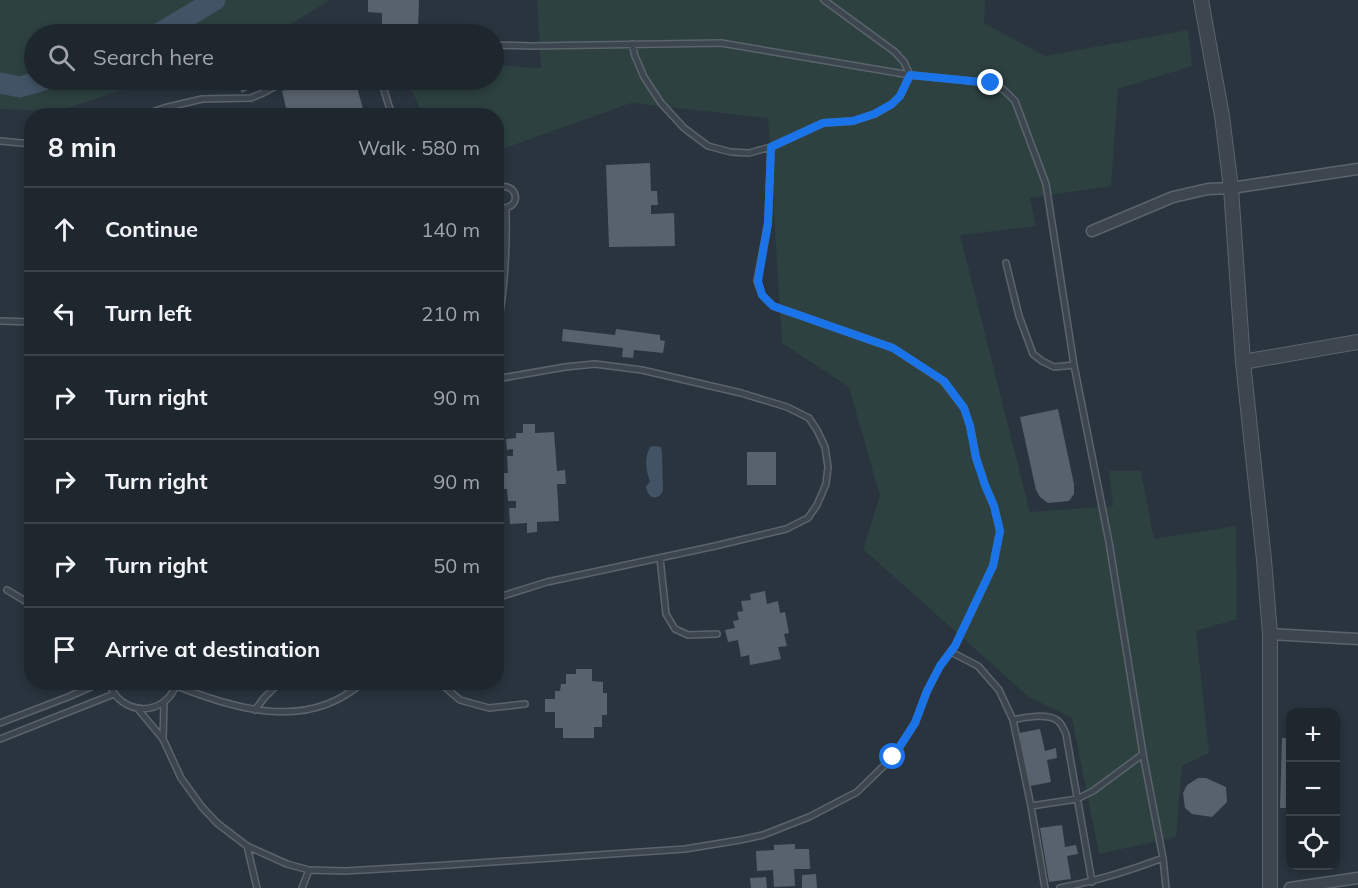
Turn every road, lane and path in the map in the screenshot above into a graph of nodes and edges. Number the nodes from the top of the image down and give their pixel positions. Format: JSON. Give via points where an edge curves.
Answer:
{"nodes":[{"id":1,"x":824,"y":0,"type":"edge"},
{"id":2,"x":1201,"y":0,"type":"edge"},
{"id":3,"x":632,"y":44,"type":"junction"},
{"id":4,"x":504,"y":45,"type":"edge"},
{"id":5,"x":910,"y":75,"type":"junction"},
{"id":6,"x":269,"y":90,"type":"edge"},
{"id":7,"x":384,"y":90,"type":"edge"},
{"id":8,"x":164,"y":108,"type":"edge"},
{"id":9,"x":390,"y":108,"type":"edge"},
{"id":10,"x":0,"y":141,"type":"edge"},
{"id":11,"x":24,"y":143,"type":"edge"},
{"id":12,"x":771,"y":147,"type":"junction"},
{"id":13,"x":1358,"y":169,"type":"edge"},
{"id":14,"x":504,"y":186,"type":"edge"},
{"id":15,"x":1232,"y":188,"type":"junction"},
{"id":16,"x":506,"y":208,"type":"joint"},
{"id":17,"x":1092,"y":231,"type":"dead end"},
{"id":18,"x":1006,"y":263,"type":"dead end"},
{"id":19,"x":504,"y":284,"type":"edge"},
{"id":20,"x":0,"y":321,"type":"edge"},
{"id":21,"x":24,"y":322,"type":"edge"},
{"id":22,"x":1358,"y":342,"type":"edge"},
{"id":23,"x":1243,"y":362,"type":"junction"},
{"id":24,"x":1074,"y":365,"type":"junction"},
{"id":25,"x":504,"y":378,"type":"edge"},
{"id":26,"x":660,"y":558,"type":"junction"},
{"id":27,"x":7,"y":590,"type":"dead end"},
{"id":28,"x":504,"y":595,"type":"edge"},
{"id":29,"x":24,"y":600,"type":"edge"},
{"id":30,"x":717,"y":634,"type":"dead end"},
{"id":31,"x":1270,"y":634,"type":"junction"},
{"id":32,"x":1358,"y":639,"type":"edge"},
{"id":33,"x":951,"y":651,"type":"junction"},
{"id":34,"x":84,"y":690,"type":"edge"},
{"id":35,"x":112,"y":690,"type":"edge"},
{"id":36,"x":173,"y":690,"type":"edge"},
{"id":37,"x":190,"y":690,"type":"edge"},
{"id":38,"x":272,"y":690,"type":"edge"},
{"id":39,"x":354,"y":690,"type":"edge"},
{"id":40,"x":448,"y":690,"type":"edge"},
{"id":41,"x":114,"y":694,"type":"junction"},
{"id":42,"x":164,"y":702,"type":"junction"},
{"id":43,"x":525,"y":704,"type":"dead end"},
{"id":44,"x":138,"y":709,"type":"junction"},
{"id":45,"x":255,"y":711,"type":"junction"},
{"id":46,"x":1013,"y":720,"type":"junction"},
{"id":47,"x":0,"y":723,"type":"edge"},
{"id":48,"x":0,"y":739,"type":"edge"},
{"id":49,"x":163,"y":739,"type":"junction"},
{"id":50,"x":1143,"y":754,"type":"junction"},
{"id":51,"x":1077,"y":799,"type":"junction"},
{"id":52,"x":1031,"y":806,"type":"junction"},
{"id":53,"x":247,"y":846,"type":"junction"},
{"id":54,"x":1163,"y":858,"type":"junction"},
{"id":55,"x":309,"y":870,"type":"junction"},
{"id":56,"x":1358,"y":878,"type":"edge"},
{"id":57,"x":1092,"y":882,"type":"junction"},
{"id":58,"x":1340,"y":884,"type":"edge"},
{"id":59,"x":257,"y":888,"type":"edge"},
{"id":60,"x":303,"y":888,"type":"edge"},
{"id":61,"x":1045,"y":888,"type":"edge"},
{"id":62,"x":1060,"y":888,"type":"edge"},
{"id":63,"x":1166,"y":888,"type":"edge"},
{"id":64,"x":1270,"y":888,"type":"edge"},
{"id":65,"x":1290,"y":888,"type":"edge"}],
"edges":[{"from":1,"to":5,"type":"lane","via":[[895,52]]},
{"from":2,"to":15,"type":"street"},
{"from":3,"to":4,"type":"lane"},
{"from":3,"to":5,"type":"lane","via":[[721,43]]},
{"from":3,"to":12,"type":"lane","via":[[644,77],[661,103],[708,146],[749,153]]},
{"from":5,"to":12,"type":"lane","via":[[900,96],[874,114],[853,121],[823,123]]},
{"from":5,"to":24,"type":"lane","via":[[991,83],[1016,101],[1046,184]]},
{"from":6,"to":8,"type":"lane","via":[[250,98],[202,99]]},
{"from":7,"to":9,"type":"lane"},
{"from":10,"to":11,"type":"lane"},
{"from":12,"to":33,"type":"lane","via":[[768,223],[758,281],[762,295],[773,306],[893,348],[944,381],[964,408],[1000,531],[993,566]]},
{"from":13,"to":15,"type":"street"},
{"from":14,"to":16,"type":"lane","via":[[516,196]]},
{"from":15,"to":17,"type":"street","via":[[1173,197]]},
{"from":15,"to":23,"type":"street"},
{"from":16,"to":19,"type":"lane"},
{"from":18,"to":24,"type":"lane","via":[[1033,354],[1054,367]]},
{"from":20,"to":21,"type":"lane"},
{"from":22,"to":23,"type":"street"},
{"from":23,"to":31,"type":"street"},
{"from":24,"to":50,"type":"lane","via":[[1109,542]]},
{"from":25,"to":26,"type":"lane","via":[[595,364],[750,396],[809,418],[825,447],[828,467],[826,484],[808,518],[786,530]]},
{"from":26,"to":28,"type":"lane","via":[[547,582]]},
{"from":26,"to":30,"type":"lane","via":[[666,614],[675,629],[688,635]]},
{"from":27,"to":29,"type":"lane"},
{"from":31,"to":32,"type":"street"},
{"from":31,"to":64,"type":"street"},
{"from":33,"to":46,"type":"lane","via":[[978,666],[999,690]]},
{"from":33,"to":55,"type":"lane","via":[[893,757],[857,792],[762,835],[685,849],[345,871]]},
{"from":34,"to":47,"type":"lane"},
{"from":35,"to":41,"type":"lane"},
{"from":36,"to":42,"type":"lane"},
{"from":37,"to":45,"type":"lane"},
{"from":38,"to":45,"type":"lane"},
{"from":39,"to":45,"type":"lane","via":[[330,704],[304,711]]},
{"from":40,"to":43,"type":"lane","via":[[460,700],[489,708]]},
{"from":41,"to":44,"type":"lane"},
{"from":41,"to":48,"type":"lane"},
{"from":42,"to":44,"type":"lane"},
{"from":42,"to":49,"type":"lane"},
{"from":44,"to":49,"type":"lane"},
{"from":46,"to":51,"type":"lane","via":[[1048,716],[1059,722],[1066,734]]},
{"from":46,"to":52,"type":"lane"},
{"from":49,"to":53,"type":"lane","via":[[180,778],[202,807]]},
{"from":50,"to":51,"type":"lane"},
{"from":50,"to":54,"type":"lane"},
{"from":51,"to":52,"type":"lane"},
{"from":51,"to":57,"type":"lane"},
{"from":52,"to":61,"type":"lane"},
{"from":53,"to":55,"type":"lane"},
{"from":53,"to":59,"type":"lane"},
{"from":54,"to":57,"type":"lane"},
{"from":54,"to":63,"type":"lane"},
{"from":55,"to":60,"type":"lane"},
{"from":56,"to":58,"type":"street"},
{"from":57,"to":62,"type":"lane"},
{"from":58,"to":65,"type":"street"}]}
